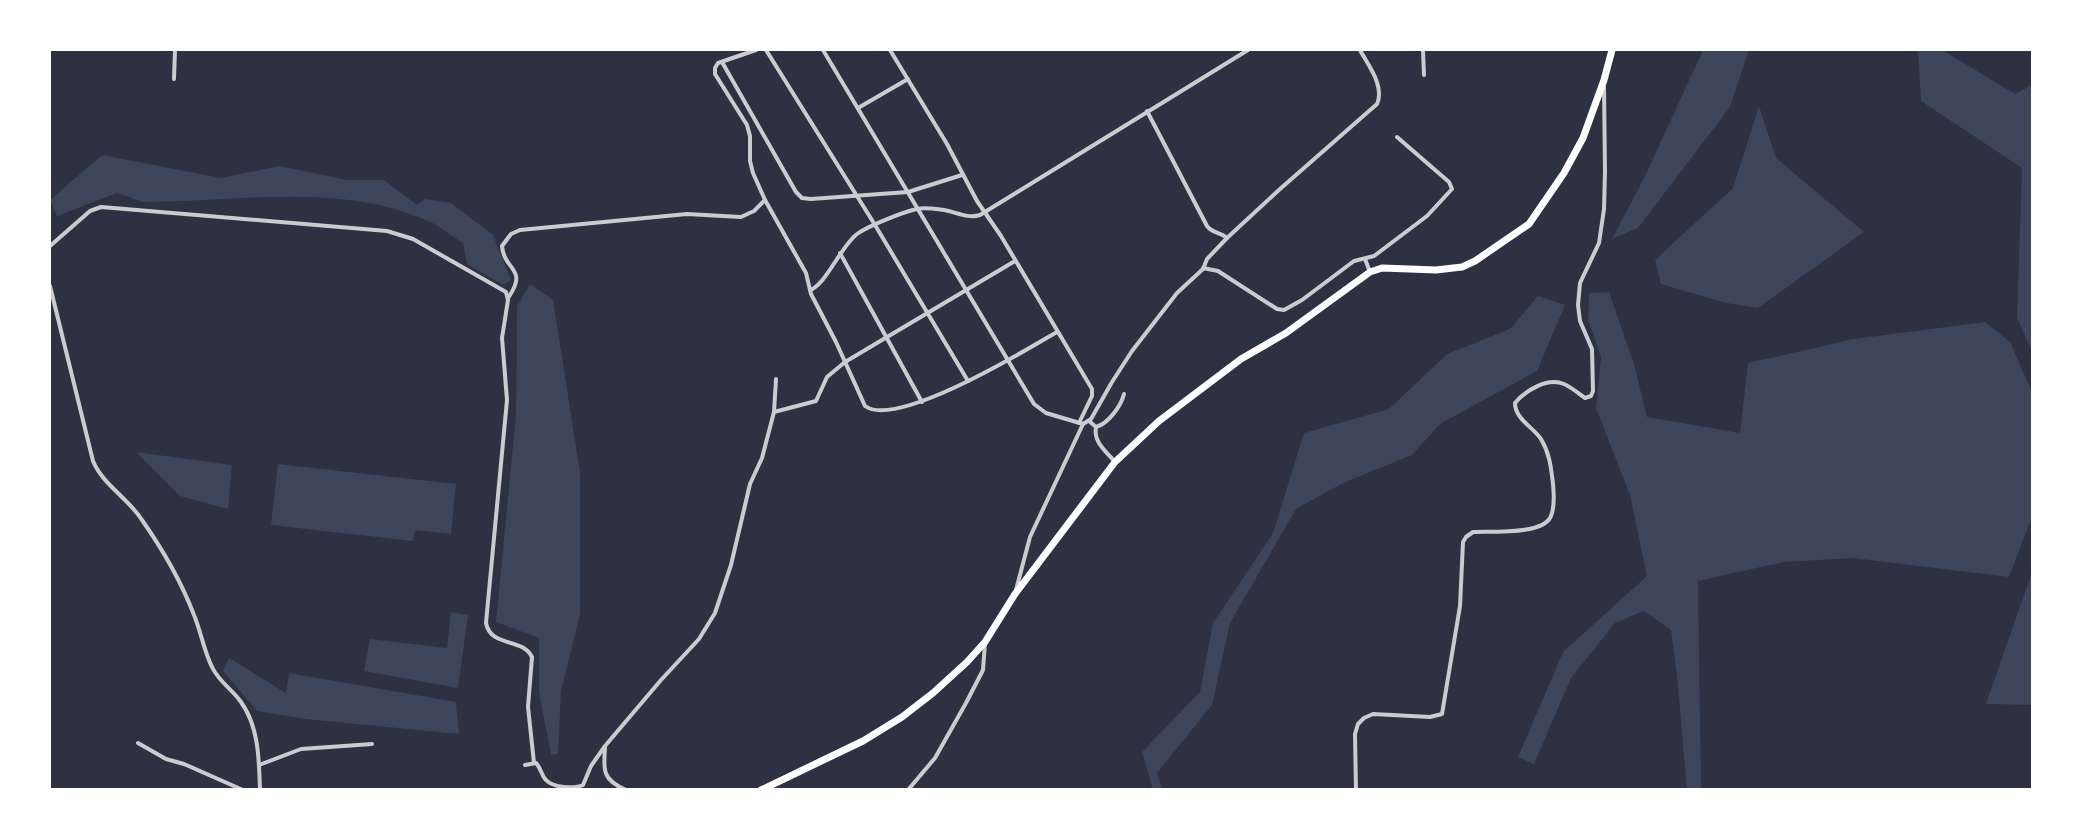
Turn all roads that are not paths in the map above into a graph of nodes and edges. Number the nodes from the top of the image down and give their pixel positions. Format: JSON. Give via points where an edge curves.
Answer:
{"nodes":[{"id":1,"x":175,"y":50,"type":"edge"},
{"id":2,"x":756,"y":50,"type":"edge"},
{"id":3,"x":766,"y":50,"type":"edge"},
{"id":4,"x":823,"y":50,"type":"edge"},
{"id":5,"x":890,"y":50,"type":"edge"},
{"id":6,"x":1248,"y":50,"type":"edge"},
{"id":7,"x":1360,"y":50,"type":"edge"},
{"id":8,"x":1424,"y":50,"type":"edge"},
{"id":9,"x":1612,"y":50,"type":"edge"},
{"id":10,"x":722,"y":62,"type":"junction"},
{"id":11,"x":1424,"y":75,"type":"dead end"},
{"id":12,"x":174,"y":79,"type":"dead end"},
{"id":13,"x":908,"y":79,"type":"junction"},
{"id":14,"x":1604,"y":80,"type":"junction"},
{"id":15,"x":858,"y":108,"type":"junction"},
{"id":16,"x":1147,"y":111,"type":"junction"},
{"id":17,"x":1397,"y":137,"type":"dead end"},
{"id":18,"x":962,"y":175,"type":"junction"},
{"id":19,"x":908,"y":192,"type":"junction"},
{"id":20,"x":856,"y":196,"type":"junction"},
{"id":21,"x":765,"y":200,"type":"junction"},
{"id":22,"x":918,"y":208,"type":"junction"},
{"id":23,"x":985,"y":213,"type":"junction"},
{"id":24,"x":875,"y":225,"type":"junction"},
{"id":25,"x":1227,"y":238,"type":"junction"},
{"id":26,"x":50,"y":246,"type":"edge"},
{"id":27,"x":840,"y":253,"type":"junction"},
{"id":28,"x":1365,"y":259,"type":"junction"},
{"id":29,"x":1015,"y":261,"type":"junction"},
{"id":30,"x":1203,"y":268,"type":"junction"},
{"id":31,"x":1370,"y":272,"type":"junction"},
{"id":32,"x":50,"y":286,"type":"edge"},
{"id":33,"x":810,"y":290,"type":"junction"},
{"id":34,"x":966,"y":290,"type":"junction"},
{"id":35,"x":508,"y":297,"type":"junction"},
{"id":36,"x":928,"y":313,"type":"junction"},
{"id":37,"x":1057,"y":332,"type":"junction"},
{"id":38,"x":888,"y":337,"type":"junction"},
{"id":39,"x":1008,"y":361,"type":"junction"},
{"id":40,"x":845,"y":362,"type":"junction"},
{"id":41,"x":776,"y":379,"type":"dead end"},
{"id":42,"x":968,"y":381,"type":"junction"},
{"id":43,"x":1124,"y":394,"type":"dead end"},
{"id":44,"x":922,"y":402,"type":"junction"},
{"id":45,"x":774,"y":412,"type":"junction"},
{"id":46,"x":1089,"y":421,"type":"junction"},
{"id":47,"x":1081,"y":423,"type":"junction"},
{"id":48,"x":1096,"y":427,"type":"junction"},
{"id":49,"x":1115,"y":462,"type":"junction"},
{"id":50,"x":1015,"y":594,"type":"junction"},
{"id":51,"x":985,"y":642,"type":"junction"},
{"id":52,"x":138,"y":743,"type":"dead end"},
{"id":53,"x":372,"y":744,"type":"dead end"},
{"id":54,"x":605,"y":746,"type":"junction"},
{"id":55,"x":534,"y":763,"type":"junction"},
{"id":56,"x":259,"y":765,"type":"junction"},
{"id":57,"x":525,"y":765,"type":"dead end"},
{"id":58,"x":243,"y":789,"type":"edge"},
{"id":59,"x":260,"y":789,"type":"edge"},
{"id":60,"x":627,"y":789,"type":"edge"},
{"id":61,"x":761,"y":789,"type":"edge"},
{"id":62,"x":908,"y":789,"type":"edge"},
{"id":63,"x":1356,"y":789,"type":"edge"}],
"edges":[{"from":1,"to":12,"type":"street"},
{"from":2,"to":10,"type":"street"},
{"from":3,"to":20,"type":"street"},
{"from":4,"to":15,"type":"street"},
{"from":5,"to":13,"type":"street"},
{"from":6,"to":16,"type":"street"},
{"from":7,"to":25,"type":"street","via":[[1379,87],[1377,104]]},
{"from":8,"to":11,"type":"street"},
{"from":9,"to":14,"type":"main road"},
{"from":10,"to":20,"type":"street","via":[[797,194],[811,199]]},
{"from":10,"to":21,"type":"street","via":[[716,65],[715,74],[749,130],[751,165]]},
{"from":13,"to":15,"type":"street"},
{"from":13,"to":18,"type":"street"},
{"from":14,"to":31,"type":"main road","via":[[1564,173],[1529,224],[1462,267],[1382,268]]},
{"from":14,"to":63,"type":"street","via":[[1604,209],[1599,243],[1580,283],[1578,305],[1580,321],[1593,349],[1593,391],[1585,398],[1562,383],[1544,384],[1523,393],[1515,403],[1517,414],[1541,438],[1550,456],[1554,500],[1551,517],[1534,529],[1473,532],[1466,537],[1460,606],[1442,714],[1373,714],[1364,718],[1355,734]]},
{"from":15,"to":19,"type":"street"},
{"from":16,"to":23,"type":"street"},
{"from":16,"to":25,"type":"street","via":[[1208,226]]},
{"from":17,"to":28,"type":"street","via":[[1449,182],[1452,189],[1427,216]]},
{"from":18,"to":19,"type":"street"},
{"from":18,"to":23,"type":"street"},
{"from":19,"to":20,"type":"street"},
{"from":19,"to":22,"type":"street"},
{"from":20,"to":24,"type":"street"},
{"from":21,"to":33,"type":"street","via":[[806,273]]},
{"from":21,"to":35,"type":"street","via":[[741,217],[687,214],[520,230],[502,246],[517,279]]},
{"from":22,"to":23,"type":"street","via":[[972,217]]},
{"from":22,"to":24,"type":"street"},
{"from":22,"to":34,"type":"street"},
{"from":23,"to":29,"type":"street"},
{"from":24,"to":27,"type":"street","via":[[856,235]]},
{"from":24,"to":36,"type":"street"},
{"from":25,"to":30,"type":"street"},
{"from":26,"to":35,"type":"street","via":[[90,211],[101,207],[387,231],[413,239],[506,292]]},
{"from":27,"to":33,"type":"street","via":[[820,285]]},
{"from":27,"to":38,"type":"street"},
{"from":28,"to":30,"type":"street","via":[[1354,261],[1282,310],[1218,271]]},
{"from":28,"to":31,"type":"street"},
{"from":29,"to":34,"type":"street"},
{"from":29,"to":37,"type":"street"},
{"from":30,"to":46,"type":"street","via":[[1177,292],[1132,351]]},
{"from":31,"to":49,"type":"main road","via":[[1301,323],[1241,359],[1159,421]]},
{"from":32,"to":56,"type":"street","via":[[97,471],[140,517],[176,574],[213,669],[243,704],[255,736]]},
{"from":33,"to":40,"type":"street"},
{"from":34,"to":36,"type":"street"},
{"from":34,"to":39,"type":"street"},
{"from":35,"to":55,"type":"street","via":[[502,338],[507,400],[486,623],[493,636],[525,648],[532,657],[528,707]]},
{"from":36,"to":38,"type":"street"},
{"from":36,"to":42,"type":"street"},
{"from":37,"to":39,"type":"street"},
{"from":37,"to":47,"type":"street","via":[[1092,389]]},
{"from":38,"to":40,"type":"street"},
{"from":38,"to":44,"type":"street"},
{"from":39,"to":42,"type":"street"},
{"from":39,"to":47,"type":"street","via":[[1037,407]]},
{"from":40,"to":44,"type":"street","via":[[863,404],[870,410]]},
{"from":40,"to":45,"type":"street","via":[[827,377],[816,401]]},
{"from":41,"to":45,"type":"street"},
{"from":42,"to":44,"type":"street"},
{"from":43,"to":48,"type":"street","via":[[1117,409]]},
{"from":45,"to":54,"type":"street","via":[[715,613],[699,639]]},
{"from":46,"to":47,"type":"street"},
{"from":46,"to":48,"type":"street"},
{"from":47,"to":50,"type":"street","via":[[1030,537]]},
{"from":48,"to":49,"type":"street","via":[[1095,438]]},
{"from":49,"to":50,"type":"main road"},
{"from":50,"to":51,"type":"main road"},
{"from":51,"to":61,"type":"main road","via":[[902,717],[863,741]]},
{"from":51,"to":62,"type":"street","via":[[983,670],[966,703],[935,758]]},
{"from":52,"to":58,"type":"street","via":[[166,759]]},
{"from":53,"to":56,"type":"street","via":[[301,749]]},
{"from":54,"to":55,"type":"street","via":[[585,782],[578,787],[549,783]]},
{"from":54,"to":60,"type":"street","via":[[606,774],[614,784]]},
{"from":55,"to":57,"type":"street"},
{"from":56,"to":59,"type":"street"}]}
